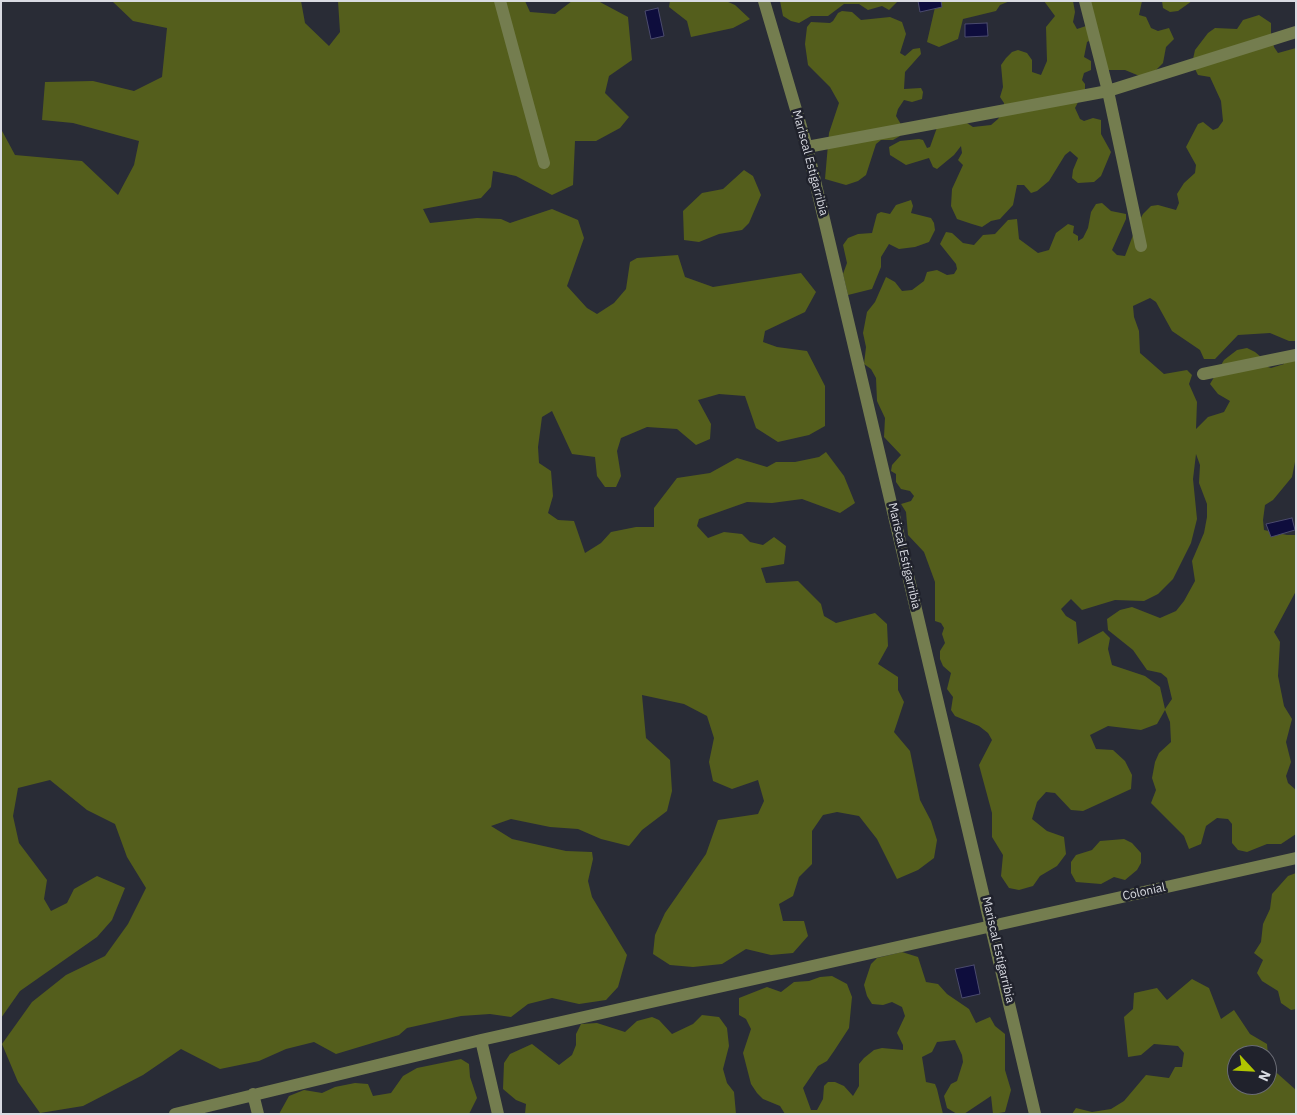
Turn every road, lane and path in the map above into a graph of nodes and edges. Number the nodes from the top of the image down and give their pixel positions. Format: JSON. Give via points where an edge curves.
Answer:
{"nodes":[{"id":1,"x":500,"y":1,"type":"edge"},
{"id":2,"x":764,"y":1,"type":"edge"},
{"id":3,"x":1085,"y":1,"type":"edge"},
{"id":4,"x":1296,"y":32,"type":"edge"},
{"id":5,"x":1108,"y":91,"type":"junction"},
{"id":6,"x":807,"y":147,"type":"junction"},
{"id":7,"x":544,"y":163,"type":"dead end"},
{"id":8,"x":1141,"y":246,"type":"dead end"},
{"id":9,"x":1296,"y":355,"type":"edge"},
{"id":10,"x":1204,"y":374,"type":"dead end"},
{"id":11,"x":1296,"y":858,"type":"edge"},
{"id":12,"x":992,"y":925,"type":"junction"},
{"id":13,"x":481,"y":1040,"type":"junction"},
{"id":14,"x":253,"y":1094,"type":"junction"},
{"id":15,"x":175,"y":1114,"type":"edge"},
{"id":16,"x":258,"y":1114,"type":"edge"},
{"id":17,"x":498,"y":1114,"type":"edge"},
{"id":18,"x":1035,"y":1114,"type":"edge"}],
"edges":[{"from":1,"to":7,"type":"street"},
{"from":2,"to":6,"type":"street","name":"Mariscal Estigarribia"},
{"from":3,"to":5,"type":"street"},
{"from":4,"to":5,"type":"street"},
{"from":5,"to":6,"type":"street"},
{"from":5,"to":8,"type":"street"},
{"from":6,"to":12,"type":"street","name":"Mariscal Estigarribia"},
{"from":9,"to":10,"type":"street"},
{"from":11,"to":12,"type":"street","name":"Colonial"},
{"from":12,"to":13,"type":"street","name":"Colonial"},
{"from":12,"to":18,"type":"street","name":"Mariscal Estigarribia"},
{"from":13,"to":14,"type":"street","name":"Colonial"},
{"from":13,"to":17,"type":"street"},
{"from":14,"to":15,"type":"street","name":"Colonial"},
{"from":14,"to":16,"type":"street"}]}
